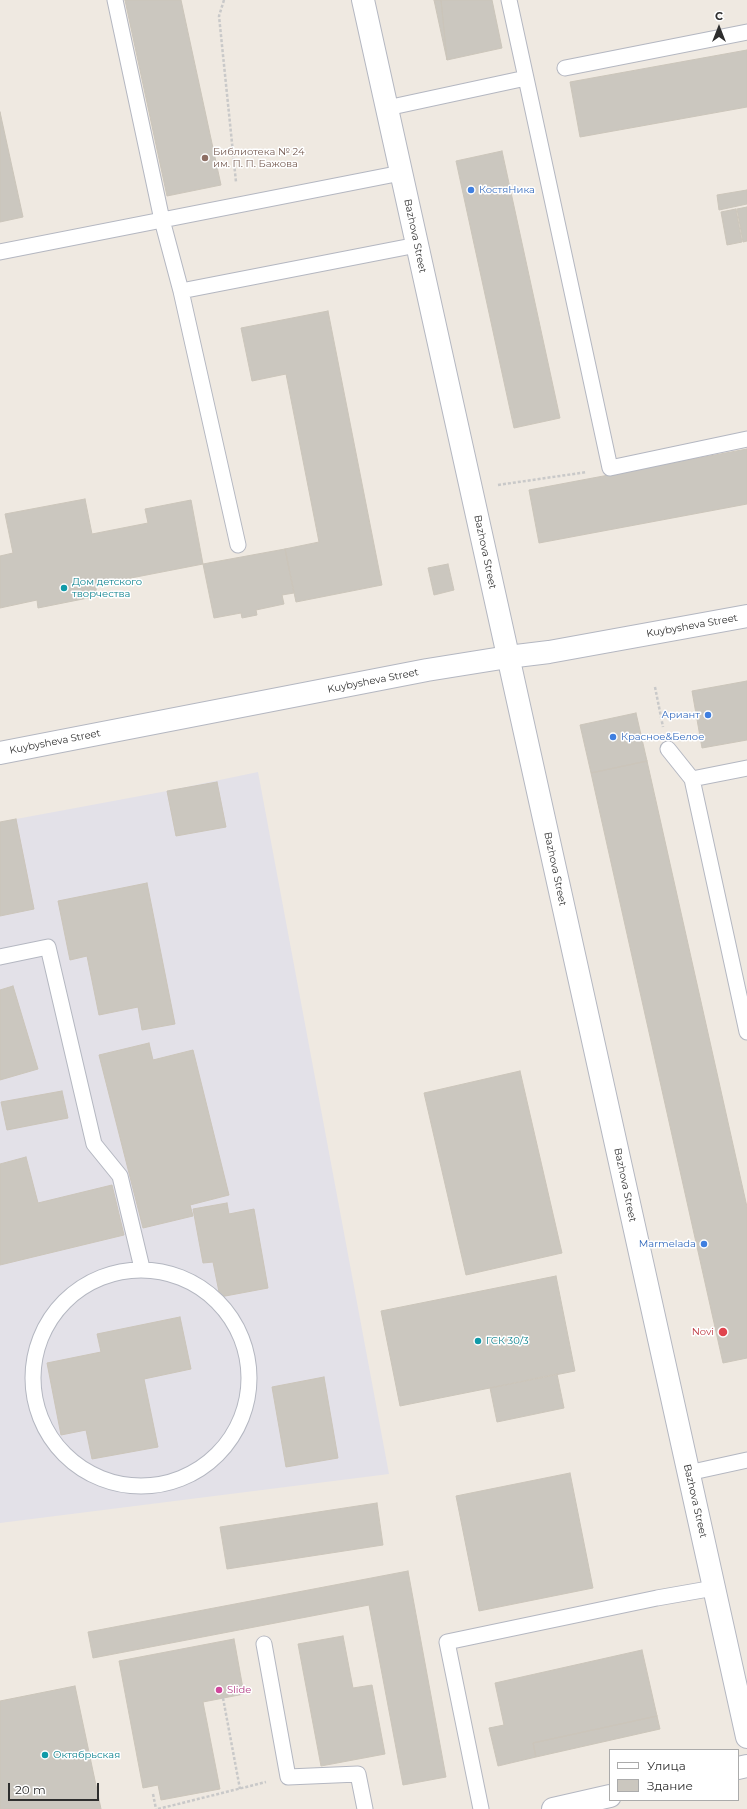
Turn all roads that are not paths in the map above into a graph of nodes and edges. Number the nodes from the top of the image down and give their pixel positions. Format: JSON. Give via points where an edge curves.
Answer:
{"nodes":[{"id":1,"x":115,"y":0,"type":"edge"},
{"id":2,"x":363,"y":0,"type":"edge"},
{"id":3,"x":509,"y":0,"type":"edge"},
{"id":4,"x":747,"y":32,"type":"edge"},
{"id":5,"x":565,"y":68,"type":"dead end"},
{"id":6,"x":526,"y":78,"type":"junction"},
{"id":7,"x":387,"y":108,"type":"junction"},
{"id":8,"x":401,"y":172,"type":"junction"},
{"id":9,"x":162,"y":220,"type":"junction"},
{"id":10,"x":417,"y":245,"type":"junction"},
{"id":11,"x":0,"y":252,"type":"edge"},
{"id":12,"x":182,"y":291,"type":"junction"},
{"id":13,"x":747,"y":439,"type":"edge"},
{"id":14,"x":238,"y":545,"type":"dead end"},
{"id":15,"x":747,"y":616,"type":"edge"},
{"id":16,"x":508,"y":657,"type":"junction"},
{"id":17,"x":668,"y":749,"type":"road end"},
{"id":18,"x":0,"y":753,"type":"edge"},
{"id":19,"x":747,"y":768,"type":"edge"},
{"id":20,"x":692,"y":778,"type":"junction"},
{"id":21,"x":0,"y":957,"type":"edge"},
{"id":22,"x":747,"y":1032,"type":"edge"},
{"id":23,"x":142,"y":1268,"type":"junction"},
{"id":24,"x":747,"y":1460,"type":"edge"},
{"id":25,"x":688,"y":1473,"type":"junction"},
{"id":26,"x":714,"y":1588,"type":"junction"},
{"id":27,"x":264,"y":1644,"type":"dead end"},
{"id":28,"x":747,"y":1737,"type":"edge"},
{"id":29,"x":597,"y":1802,"type":"edge"},
{"id":30,"x":365,"y":1809,"type":"edge"},
{"id":31,"x":480,"y":1809,"type":"edge"},
{"id":32,"x":553,"y":1809,"type":"edge"}],
"edges":[{"from":1,"to":9,"type":"lane"},
{"from":2,"to":7,"type":"street","name":"Bazhova Street"},
{"from":3,"to":6,"type":"lane"},
{"from":4,"to":5,"type":"lane"},
{"from":6,"to":7,"type":"lane"},
{"from":6,"to":13,"type":"lane","via":[[610,468]]},
{"from":7,"to":8,"type":"street","name":"Bazhova Street"},
{"from":8,"to":9,"type":"lane"},
{"from":8,"to":10,"type":"street","name":"Bazhova Street"},
{"from":9,"to":11,"type":"lane"},
{"from":9,"to":12,"type":"lane"},
{"from":10,"to":12,"type":"lane"},
{"from":10,"to":16,"type":"street","name":"Bazhova Street"},
{"from":12,"to":14,"type":"lane"},
{"from":15,"to":16,"type":"street","name":"Kuybysheva Street","via":[[549,652]]},
{"from":16,"to":18,"type":"street","name":"Kuybysheva Street","via":[[427,670]]},
{"from":16,"to":25,"type":"street","name":"Bazhova Street"},
{"from":17,"to":20,"type":"lane"},
{"from":19,"to":20,"type":"lane"},
{"from":20,"to":22,"type":"lane"},
{"from":21,"to":23,"type":"lane","via":[[48,947],[94,1144],[120,1176]]},
{"from":23,"to":23,"type":"lane","via":[[190,1280],[220,1303],[237,1326],[249,1362],[247,1405],[231,1440],[217,1456],[186,1478],[149,1487],[112,1484],[66,1458],[43,1428],[32,1390],[34,1352],[46,1322],[71,1294],[88,1282]]},
{"from":24,"to":25,"type":"lane"},
{"from":25,"to":26,"type":"street","name":"Bazhova Street"},
{"from":26,"to":28,"type":"street","name":"Bazhova Street"},
{"from":26,"to":31,"type":"lane","via":[[447,1642]]},
{"from":27,"to":30,"type":"lane","via":[[288,1777],[358,1774]]},
{"from":29,"to":32,"type":"street"}]}
